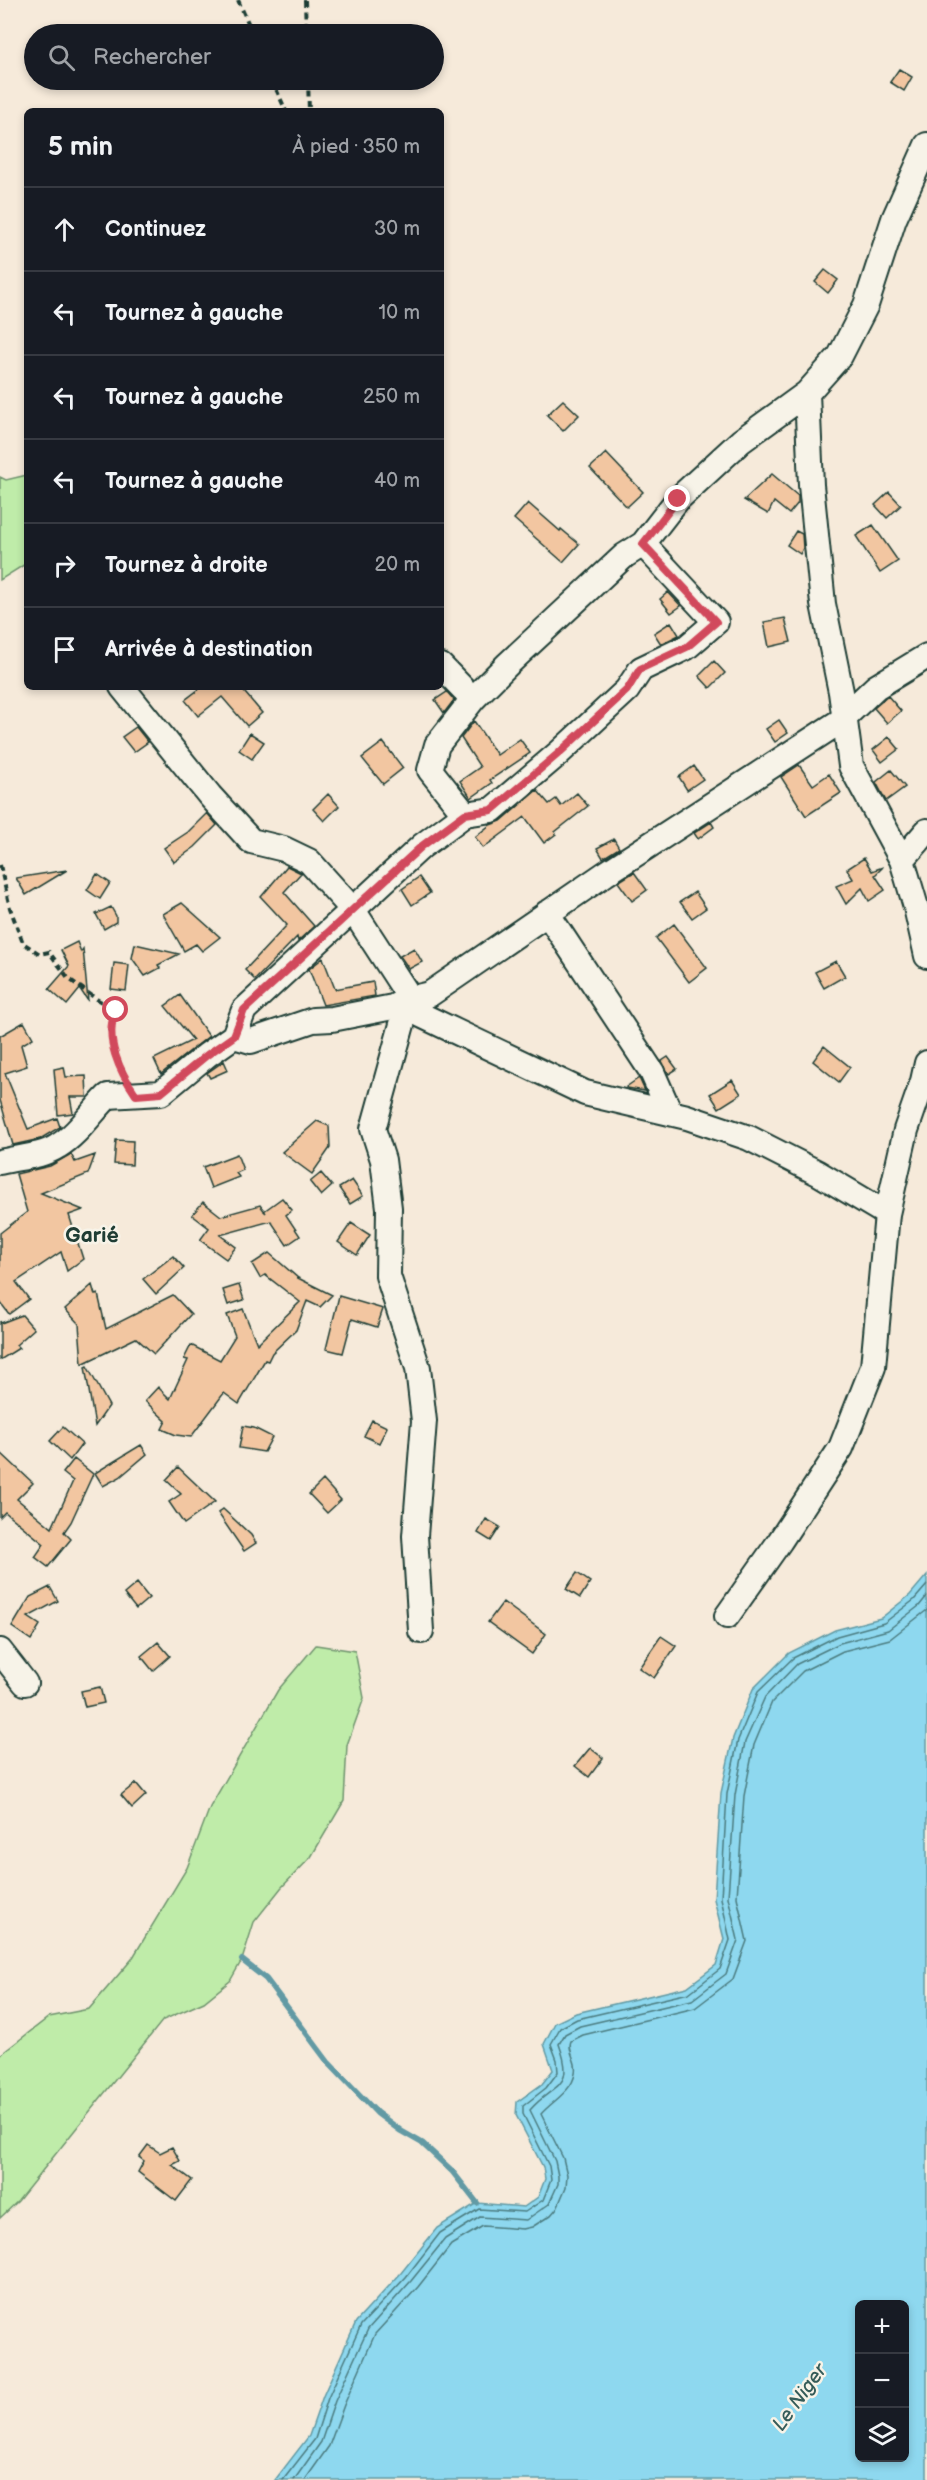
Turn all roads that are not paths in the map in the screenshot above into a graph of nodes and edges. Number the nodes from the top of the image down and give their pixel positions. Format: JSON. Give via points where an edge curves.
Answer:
{"nodes":[{"id":1,"x":927,"y":145,"type":"edge"},
{"id":2,"x":807,"y":393,"type":"junction"},
{"id":3,"x":643,"y":544,"type":"junction"},
{"id":4,"x":927,"y":656,"type":"edge"},
{"id":5,"x":444,"y":669,"type":"edge"},
{"id":6,"x":124,"y":690,"type":"edge"},
{"id":7,"x":474,"y":699,"type":"junction"},
{"id":8,"x":844,"y":717,"type":"junction"},
{"id":9,"x":465,"y":814,"type":"junction"},
{"id":10,"x":927,"y":831,"type":"edge"},
{"id":11,"x":902,"y":860,"type":"junction"},
{"id":12,"x":353,"y":910,"type":"junction"},
{"id":13,"x":547,"y":914,"type":"junction"},
{"id":14,"x":927,"y":956,"type":"edge"},
{"id":15,"x":409,"y":999,"type":"junction"},
{"id":16,"x":234,"y":1036,"type":"junction"},
{"id":17,"x":927,"y":1063,"type":"edge"},
{"id":18,"x":670,"y":1113,"type":"junction"},
{"id":19,"x":0,"y":1162,"type":"edge"},
{"id":20,"x":886,"y":1214,"type":"junction"},
{"id":21,"x":727,"y":1616,"type":"dead end"},
{"id":22,"x":421,"y":1630,"type":"dead end"},
{"id":23,"x":0,"y":1651,"type":"edge"},
{"id":24,"x":25,"y":1683,"type":"dead end"}],
"edges":[{"from":1,"to":2,"type":"street","via":[[894,219],[866,305],[840,356]]},
{"from":2,"to":3,"type":"street","via":[[725,455],[678,499]]},
{"from":2,"to":8,"type":"street","via":[[823,604]]},
{"from":3,"to":7,"type":"street","via":[[624,556]]},
{"from":3,"to":9,"type":"street","via":[[716,622],[687,647],[640,669],[627,690],[492,810]]},
{"from":4,"to":8,"type":"street","via":[[876,687]]},
{"from":5,"to":7,"type":"street"},
{"from":6,"to":12,"type":"street","via":[[251,841],[284,849],[309,861]]},
{"from":7,"to":9,"type":"street","via":[[437,745],[430,770]]},
{"from":8,"to":11,"type":"street","via":[[851,766]]},
{"from":8,"to":13,"type":"street"},
{"from":9,"to":12,"type":"street","via":[[422,846]]},
{"from":10,"to":11,"type":"street"},
{"from":11,"to":14,"type":"street"},
{"from":12,"to":15,"type":"street"},
{"from":12,"to":16,"type":"street","via":[[244,1010]]},
{"from":13,"to":15,"type":"street","via":[[430,994]]},
{"from":13,"to":18,"type":"street","via":[[652,1072]]},
{"from":15,"to":16,"type":"street","via":[[393,1007],[313,1020],[251,1041]]},
{"from":15,"to":18,"type":"street","via":[[420,1015],[551,1079],[585,1093]]},
{"from":15,"to":22,"type":"street","via":[[373,1129],[383,1160],[389,1208],[388,1275],[418,1368],[424,1421],[415,1536]]},
{"from":16,"to":19,"type":"street","via":[[161,1093],[108,1096],[59,1146],[36,1156]]},
{"from":17,"to":20,"type":"street"},
{"from":18,"to":20,"type":"street","via":[[749,1138]]},
{"from":20,"to":21,"type":"street","via":[[873,1367],[841,1448]]},
{"from":23,"to":24,"type":"street"}]}
